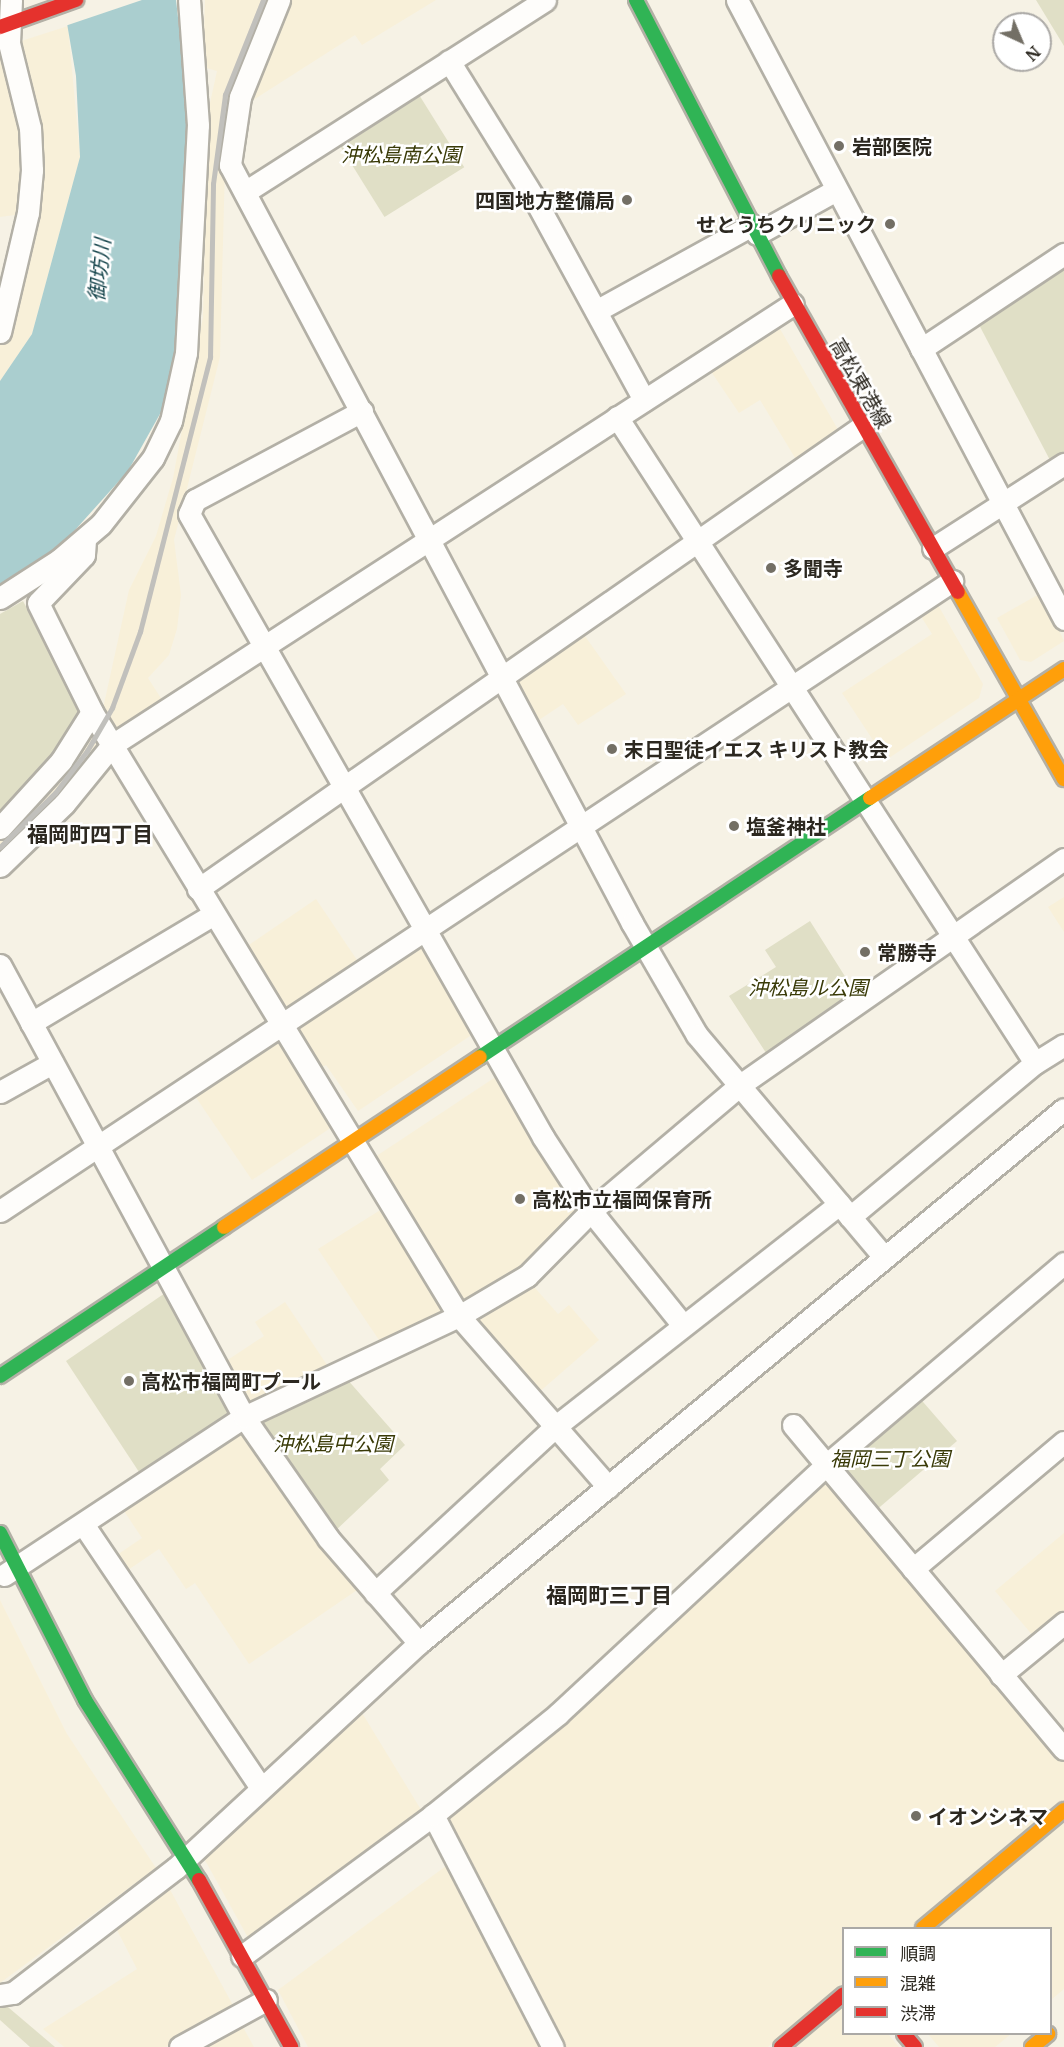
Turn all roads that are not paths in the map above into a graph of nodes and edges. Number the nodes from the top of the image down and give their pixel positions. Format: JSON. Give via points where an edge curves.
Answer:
{"nodes":[{"id":1,"x":76,"y":0,"type":"edge"},
{"id":2,"x":189,"y":0,"type":"edge"},
{"id":3,"x":279,"y":0,"type":"edge"},
{"id":4,"x":545,"y":0,"type":"edge"},
{"id":5,"x":636,"y":0,"type":"edge"},
{"id":6,"x":737,"y":0,"type":"edge"},
{"id":7,"x":8,"y":10,"type":"edge"},
{"id":8,"x":449,"y":61,"type":"junction"},
{"id":9,"x":836,"y":190,"type":"junction"},
{"id":10,"x":245,"y":192,"type":"junction"},
{"id":11,"x":755,"y":230,"type":"junction"},
{"id":12,"x":1064,"y":254,"type":"edge"},
{"id":13,"x":793,"y":304,"type":"junction"},
{"id":14,"x":596,"y":311,"type":"junction"},
{"id":15,"x":0,"y":332,"type":"edge"},
{"id":16,"x":921,"y":349,"type":"junction"},
{"id":17,"x":644,"y":400,"type":"junction"},
{"id":18,"x":362,"y":411,"type":"junction"},
{"id":19,"x":618,"y":417,"type":"junction"},
{"id":20,"x":863,"y":426,"type":"junction"},
{"id":21,"x":1064,"y":464,"type":"edge"},
{"id":22,"x":1004,"y":504,"type":"junction"},
{"id":23,"x":429,"y":539,"type":"junction"},
{"id":24,"x":697,"y":539,"type":"junction"},
{"id":25,"x":85,"y":540,"type":"junction"},
{"id":26,"x":933,"y":548,"type":"junction"},
{"id":27,"x":952,"y":581,"type":"junction"},
{"id":28,"x":0,"y":598,"type":"edge"},
{"id":29,"x":1064,"y":619,"type":"edge"},
{"id":30,"x":263,"y":645,"type":"junction"},
{"id":31,"x":1064,"y":669,"type":"edge"},
{"id":32,"x":502,"y":676,"type":"junction"},
{"id":33,"x":790,"y":685,"type":"junction"},
{"id":34,"x":1020,"y":700,"type":"junction"},
{"id":35,"x":92,"y":712,"type":"junction"},
{"id":36,"x":112,"y":745,"type":"junction"},
{"id":37,"x":1064,"y":779,"type":"edge"},
{"id":38,"x":343,"y":788,"type":"junction"},
{"id":39,"x":865,"y":800,"type":"junction"},
{"id":40,"x":582,"y":823,"type":"junction"},
{"id":41,"x":0,"y":828,"type":"edge"},
{"id":42,"x":1064,"y":859,"type":"edge"},
{"id":43,"x":0,"y":866,"type":"edge"},
{"id":44,"x":198,"y":889,"type":"junction"},
{"id":45,"x":212,"y":915,"type":"junction"},
{"id":46,"x":422,"y":930,"type":"junction"},
{"id":47,"x":952,"y":935,"type":"junction"},
{"id":48,"x":646,"y":947,"type":"junction"},
{"id":49,"x":0,"y":965,"type":"edge"},
{"id":50,"x":31,"y":1023,"type":"junction"},
{"id":51,"x":278,"y":1025,"type":"junction"},
{"id":52,"x":1064,"y":1045,"type":"edge"},
{"id":53,"x":492,"y":1051,"type":"junction"},
{"id":54,"x":51,"y":1063,"type":"junction"},
{"id":55,"x":1035,"y":1063,"type":"junction"},
{"id":56,"x":740,"y":1084,"type":"junction"},
{"id":57,"x":0,"y":1092,"type":"edge"},
{"id":58,"x":1064,"y":1110,"type":"edge"},
{"id":59,"x":350,"y":1145,"type":"junction"},
{"id":60,"x":98,"y":1146,"type":"junction"},
{"id":61,"x":845,"y":1210,"type":"junction"},
{"id":62,"x":0,"y":1211,"type":"edge"},
{"id":63,"x":591,"y":1211,"type":"junction"},
{"id":64,"x":884,"y":1257,"type":"junction"},
{"id":65,"x":1064,"y":1263,"type":"edge"},
{"id":66,"x":163,"y":1268,"type":"junction"},
{"id":67,"x":459,"y":1316,"type":"junction"},
{"id":68,"x":682,"y":1324,"type":"junction"},
{"id":69,"x":0,"y":1376,"type":"edge"},
{"id":70,"x":244,"y":1417,"type":"junction"},
{"id":71,"x":793,"y":1425,"type":"dead end"},
{"id":72,"x":556,"y":1426,"type":"junction"},
{"id":73,"x":1064,"y":1442,"type":"edge"},
{"id":74,"x":825,"y":1466,"type":"junction"},
{"id":75,"x":608,"y":1487,"type":"junction"},
{"id":76,"x":83,"y":1524,"type":"junction"},
{"id":77,"x":0,"y":1533,"type":"edge"},
{"id":78,"x":913,"y":1569,"type":"junction"},
{"id":79,"x":8,"y":1570,"type":"edge"},
{"id":80,"x":375,"y":1593,"type":"junction"},
{"id":81,"x":1064,"y":1623,"type":"edge"},
{"id":82,"x":419,"y":1643,"type":"junction"},
{"id":83,"x":53,"y":1673,"type":"dead end"},
{"id":84,"x":1001,"y":1675,"type":"junction"},
{"id":85,"x":1064,"y":1749,"type":"edge"},
{"id":86,"x":112,"y":1773,"type":"dead end"},
{"id":87,"x":261,"y":1788,"type":"junction"},
{"id":88,"x":1064,"y":1810,"type":"edge"},
{"id":89,"x":433,"y":1815,"type":"junction"},
{"id":90,"x":181,"y":1863,"type":"junction"},
{"id":91,"x":925,"y":1927,"type":"edge"},
{"id":92,"x":242,"y":1956,"type":"junction"},
{"id":93,"x":0,"y":1995,"type":"edge"},
{"id":94,"x":842,"y":1996,"type":"edge"},
{"id":95,"x":258,"y":2004,"type":"junction"},
{"id":96,"x":905,"y":2035,"type":"edge"},
{"id":97,"x":1046,"y":2035,"type":"edge"},
{"id":98,"x":267,"y":2037,"type":"dead end"},
{"id":99,"x":180,"y":2047,"type":"edge"},
{"id":100,"x":291,"y":2047,"type":"edge"},
{"id":101,"x":553,"y":2047,"type":"edge"},
{"id":102,"x":780,"y":2047,"type":"edge"},
{"id":103,"x":915,"y":2047,"type":"edge"},
{"id":104,"x":1032,"y":2047,"type":"edge"}],
"edges":[{"from":1,"to":7,"type":"main road"},
{"from":2,"to":25,"type":"street","via":[[198,125],[181,386],[153,458]]},
{"from":3,"to":10,"type":"street","via":[[256,47],[232,127],[229,157]]},
{"from":4,"to":8,"type":"street"},
{"from":5,"to":11,"type":"main road","name":"高松東港線"},
{"from":6,"to":9,"type":"street"},
{"from":7,"to":15,"type":"street","via":[[30,128],[32,170],[28,213]]},
{"from":8,"to":10,"type":"street"},
{"from":8,"to":14,"type":"street"},
{"from":9,"to":11,"type":"street"},
{"from":9,"to":16,"type":"street"},
{"from":10,"to":18,"type":"street"},
{"from":11,"to":13,"type":"main road","name":"高松東港線"},
{"from":11,"to":14,"type":"street"},
{"from":12,"to":16,"type":"street"},
{"from":13,"to":17,"type":"street"},
{"from":13,"to":20,"type":"main road","name":"高松東港線"},
{"from":14,"to":17,"type":"street"},
{"from":16,"to":22,"type":"street"},
{"from":17,"to":19,"type":"street"},
{"from":18,"to":23,"type":"street"},
{"from":18,"to":30,"type":"street","via":[[190,505],[189,514]]},
{"from":19,"to":23,"type":"street"},
{"from":19,"to":24,"type":"street"},
{"from":20,"to":24,"type":"street"},
{"from":20,"to":26,"type":"main road","name":"高松東港線"},
{"from":21,"to":22,"type":"street"},
{"from":22,"to":26,"type":"street"},
{"from":22,"to":29,"type":"street"},
{"from":23,"to":30,"type":"street"},
{"from":23,"to":32,"type":"street"},
{"from":24,"to":32,"type":"street"},
{"from":24,"to":33,"type":"street"},
{"from":25,"to":28,"type":"street"},
{"from":25,"to":35,"type":"street","via":[[84,555],[38,603]]},
{"from":26,"to":27,"type":"main road","name":"高松東港線"},
{"from":27,"to":33,"type":"street"},
{"from":27,"to":34,"type":"main road","name":"高松東港線"},
{"from":30,"to":36,"type":"street"},
{"from":30,"to":38,"type":"street"},
{"from":31,"to":34,"type":"main road"},
{"from":32,"to":38,"type":"street"},
{"from":32,"to":40,"type":"street"},
{"from":33,"to":39,"type":"street"},
{"from":33,"to":40,"type":"street"},
{"from":34,"to":37,"type":"main road","name":"高松東港線"},
{"from":34,"to":39,"type":"main road"},
{"from":35,"to":36,"type":"street"},
{"from":35,"to":41,"type":"street","via":[[61,762]]},
{"from":36,"to":43,"type":"street","via":[[64,804]]},
{"from":36,"to":44,"type":"street"},
{"from":38,"to":44,"type":"street"},
{"from":38,"to":46,"type":"street"},
{"from":39,"to":47,"type":"street"},
{"from":39,"to":48,"type":"main road"},
{"from":40,"to":46,"type":"street"},
{"from":40,"to":48,"type":"street"},
{"from":42,"to":47,"type":"street"},
{"from":44,"to":45,"type":"street"},
{"from":45,"to":50,"type":"street"},
{"from":45,"to":51,"type":"street"},
{"from":46,"to":51,"type":"street"},
{"from":46,"to":53,"type":"street"},
{"from":47,"to":55,"type":"street"},
{"from":47,"to":56,"type":"street"},
{"from":48,"to":53,"type":"main road"},
{"from":48,"to":56,"type":"street","via":[[697,1035]]},
{"from":49,"to":50,"type":"street"},
{"from":50,"to":54,"type":"street"},
{"from":51,"to":59,"type":"street"},
{"from":51,"to":60,"type":"street"},
{"from":52,"to":55,"type":"street"},
{"from":53,"to":59,"type":"main road"},
{"from":53,"to":63,"type":"street"},
{"from":54,"to":57,"type":"street"},
{"from":54,"to":60,"type":"street"},
{"from":55,"to":61,"type":"street"},
{"from":56,"to":61,"type":"street"},
{"from":56,"to":63,"type":"street"},
{"from":58,"to":64,"type":"street"},
{"from":59,"to":66,"type":"main road"},
{"from":59,"to":67,"type":"street"},
{"from":60,"to":62,"type":"street"},
{"from":60,"to":66,"type":"street"},
{"from":61,"to":64,"type":"street"},
{"from":61,"to":68,"type":"street"},
{"from":63,"to":67,"type":"street","via":[[527,1276]]},
{"from":63,"to":68,"type":"street"},
{"from":64,"to":75,"type":"street"},
{"from":65,"to":74,"type":"street"},
{"from":66,"to":69,"type":"main road"},
{"from":66,"to":70,"type":"street"},
{"from":67,"to":70,"type":"street"},
{"from":67,"to":72,"type":"street"},
{"from":68,"to":72,"type":"street"},
{"from":70,"to":76,"type":"street"},
{"from":70,"to":80,"type":"street","via":[[328,1538]]},
{"from":71,"to":74,"type":"street"},
{"from":72,"to":75,"type":"street"},
{"from":72,"to":80,"type":"street"},
{"from":73,"to":78,"type":"street"},
{"from":74,"to":78,"type":"street"},
{"from":74,"to":89,"type":"street","via":[[558,1714]]},
{"from":75,"to":82,"type":"street"},
{"from":76,"to":79,"type":"street"},
{"from":76,"to":87,"type":"street"},
{"from":77,"to":79,"type":"main road"},
{"from":78,"to":84,"type":"street"},
{"from":79,"to":83,"type":"main road"},
{"from":79,"to":90,"type":"main road"},
{"from":80,"to":82,"type":"street"},
{"from":81,"to":84,"type":"street"},
{"from":82,"to":87,"type":"street"},
{"from":84,"to":85,"type":"street"},
{"from":86,"to":90,"type":"main road"},
{"from":87,"to":90,"type":"street"},
{"from":88,"to":91,"type":"main road"},
{"from":89,"to":92,"type":"street"},
{"from":89,"to":101,"type":"street"},
{"from":90,"to":92,"type":"main road"},
{"from":90,"to":93,"type":"street","via":[[13,1993]]},
{"from":90,"to":95,"type":"main road"},
{"from":92,"to":95,"type":"main road"},
{"from":94,"to":102,"type":"main road"},
{"from":95,"to":98,"type":"main road"},
{"from":95,"to":99,"type":"street"},
{"from":95,"to":100,"type":"main road"},
{"from":96,"to":103,"type":"main road"},
{"from":97,"to":104,"type":"main road"}]}
